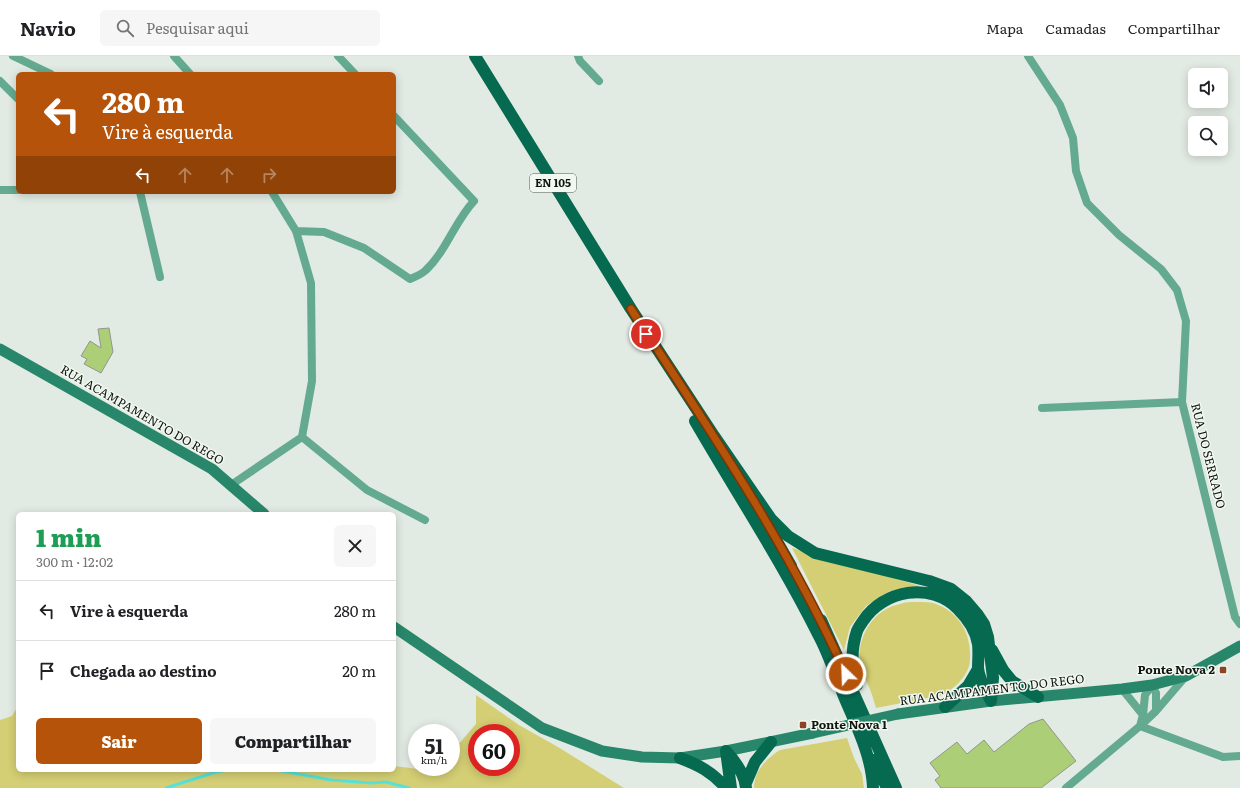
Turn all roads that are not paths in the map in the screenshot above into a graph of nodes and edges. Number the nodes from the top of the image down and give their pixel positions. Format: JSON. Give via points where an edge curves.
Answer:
{"nodes":[{"id":1,"x":13,"y":56,"type":"edge"},
{"id":2,"x":174,"y":56,"type":"edge"},
{"id":3,"x":338,"y":56,"type":"edge"},
{"id":4,"x":475,"y":56,"type":"edge"},
{"id":5,"x":578,"y":56,"type":"edge"},
{"id":6,"x":1028,"y":56,"type":"edge"},
{"id":7,"x":47,"y":72,"type":"edge"},
{"id":8,"x":188,"y":72,"type":"edge"},
{"id":9,"x":353,"y":72,"type":"edge"},
{"id":10,"x":0,"y":81,"type":"edge"},
{"id":11,"x":599,"y":81,"type":"dead end"},
{"id":12,"x":16,"y":98,"type":"edge"},
{"id":13,"x":396,"y":118,"type":"edge"},
{"id":14,"x":0,"y":190,"type":"edge"},
{"id":15,"x":16,"y":190,"type":"edge"},
{"id":16,"x":140,"y":194,"type":"edge"},
{"id":17,"x":273,"y":194,"type":"edge"},
{"id":18,"x":296,"y":231,"type":"junction"},
{"id":19,"x":160,"y":278,"type":"dead end"},
{"id":20,"x":631,"y":309,"type":"junction"},
{"id":21,"x":0,"y":349,"type":"edge"},
{"id":22,"x":1182,"y":402,"type":"junction"},
{"id":23,"x":1042,"y":408,"type":"dead end"},
{"id":24,"x":714,"y":436,"type":"junction"},
{"id":25,"x":302,"y":437,"type":"junction"},
{"id":26,"x":231,"y":485,"type":"junction"},
{"id":27,"x":262,"y":512,"type":"edge"},
{"id":28,"x":425,"y":520,"type":"dead end"},
{"id":29,"x":1240,"y":624,"type":"edge"},
{"id":30,"x":396,"y":627,"type":"edge"},
{"id":31,"x":990,"y":646,"type":"junction"},
{"id":32,"x":1240,"y":646,"type":"edge"},
{"id":33,"x":978,"y":669,"type":"junction"},
{"id":34,"x":1186,"y":676,"type":"junction"},
{"id":35,"x":1152,"y":685,"type":"junction"},
{"id":36,"x":1122,"y":689,"type":"junction"},
{"id":37,"x":1038,"y":696,"type":"junction"},
{"id":38,"x":991,"y":701,"type":"junction"},
{"id":39,"x":945,"y":707,"type":"junction"},
{"id":40,"x":1156,"y":710,"type":"junction"},
{"id":41,"x":1143,"y":715,"type":"junction"},
{"id":42,"x":1140,"y":726,"type":"junction"},
{"id":43,"x":862,"y":740,"type":"junction"},
{"id":44,"x":771,"y":742,"type":"junction"},
{"id":45,"x":726,"y":751,"type":"junction"},
{"id":46,"x":1240,"y":756,"type":"edge"},
{"id":47,"x":680,"y":758,"type":"junction"},
{"id":48,"x":884,"y":760,"type":"junction"},
{"id":49,"x":746,"y":786,"type":"edge"},
{"id":50,"x":726,"y":788,"type":"edge"},
{"id":51,"x":731,"y":788,"type":"edge"},
{"id":52,"x":873,"y":788,"type":"edge"},
{"id":53,"x":887,"y":788,"type":"edge"},
{"id":54,"x":896,"y":788,"type":"edge"},
{"id":55,"x":1066,"y":788,"type":"edge"}],
"edges":[{"from":1,"to":7,"type":"street"},
{"from":2,"to":8,"type":"street"},
{"from":3,"to":9,"type":"street"},
{"from":4,"to":20,"type":"main road","number":"EN 105"},
{"from":5,"to":11,"type":"street"},
{"from":6,"to":22,"type":"street","name":"RUA DO SERRADO","via":[[1060,105],[1073,138],[1076,171],[1087,203],[1119,235],[1161,269],[1177,290],[1186,321]]},
{"from":10,"to":12,"type":"street"},
{"from":13,"to":18,"type":"street","via":[[474,201],[466,210],[448,243],[426,271],[410,279],[364,248],[324,232]]},
{"from":14,"to":15,"type":"street"},
{"from":16,"to":19,"type":"street"},
{"from":17,"to":18,"type":"street"},
{"from":18,"to":25,"type":"street","via":[[311,283],[312,381]]},
{"from":20,"to":24,"type":"main road","number":"EN 105"},
{"from":20,"to":43,"type":"main road","number":"EN 105","via":[[794,586],[819,636]]},
{"from":21,"to":26,"type":"main road","name":"RUA ACAMPAMENTO DO REGO","via":[[212,469]]},
{"from":22,"to":23,"type":"street"},
{"from":22,"to":29,"type":"street","name":"RUA DO SERRADO","via":[[1235,617]]},
{"from":24,"to":31,"type":"main road","via":[[771,519],[788,536],[816,553],[929,581],[951,589],[978,615],[984,624]]},
{"from":24,"to":48,"type":"main road","number":"EN 105","via":[[827,632]]},
{"from":25,"to":26,"type":"street"},
{"from":25,"to":28,"type":"street","via":[[367,490]]},
{"from":26,"to":27,"type":"main road","name":"RUA ACAMPAMENTO DO REGO"},
{"from":30,"to":47,"type":"main road","name":"RUA ACAMPAMENTO DO REGO","via":[[542,728],[602,751],[642,757]]},
{"from":31,"to":37,"type":"main road","via":[[1012,681]]},
{"from":31,"to":38,"type":"main road","via":[[993,678]]},
{"from":32,"to":34,"type":"main road","name":"RUA ACAMPAMENTO DO REGO"},
{"from":33,"to":38,"type":"main road"},
{"from":33,"to":39,"type":"main road","via":[[968,686]]},
{"from":33,"to":48,"type":"main road","via":[[978,642],[973,630],[958,609],[945,599],[913,592],[897,595],[868,614],[857,630],[852,663],[855,679]]},
{"from":34,"to":35,"type":"main road","name":"RUA ACAMPAMENTO DO REGO"},
{"from":34,"to":40,"type":"street"},
{"from":35,"to":36,"type":"main road","name":"RUA ACAMPAMENTO DO REGO"},
{"from":35,"to":40,"type":"street","via":[[1156,694]]},
{"from":35,"to":41,"type":"street","via":[[1145,695]]},
{"from":36,"to":37,"type":"main road","name":"RUA ACAMPAMENTO DO REGO"},
{"from":36,"to":41,"type":"street"},
{"from":37,"to":38,"type":"main road","name":"RUA ACAMPAMENTO DO REGO"},
{"from":38,"to":39,"type":"main road","name":"RUA ACAMPAMENTO DO REGO"},
{"from":39,"to":44,"type":"main road","name":"RUA ACAMPAMENTO DO REGO","bridge":true,"via":[[898,714]]},
{"from":40,"to":42,"type":"street"},
{"from":41,"to":42,"type":"street"},
{"from":42,"to":46,"type":"street","via":[[1223,757]]},
{"from":42,"to":55,"type":"street"},
{"from":43,"to":52,"type":"main road"},
{"from":43,"to":53,"type":"main road","number":"EN 105"},
{"from":44,"to":45,"type":"main road","name":"RUA ACAMPAMENTO DO REGO"},
{"from":44,"to":49,"type":"main road","via":[[755,762]]},
{"from":45,"to":47,"type":"main road","name":"RUA ACAMPAMENTO DO REGO"},
{"from":45,"to":49,"type":"main road","via":[[736,763]]},
{"from":45,"to":51,"type":"main road"},
{"from":47,"to":50,"type":"main road","via":[[712,774]]},
{"from":48,"to":54,"type":"main road","number":"EN 105"}]}
